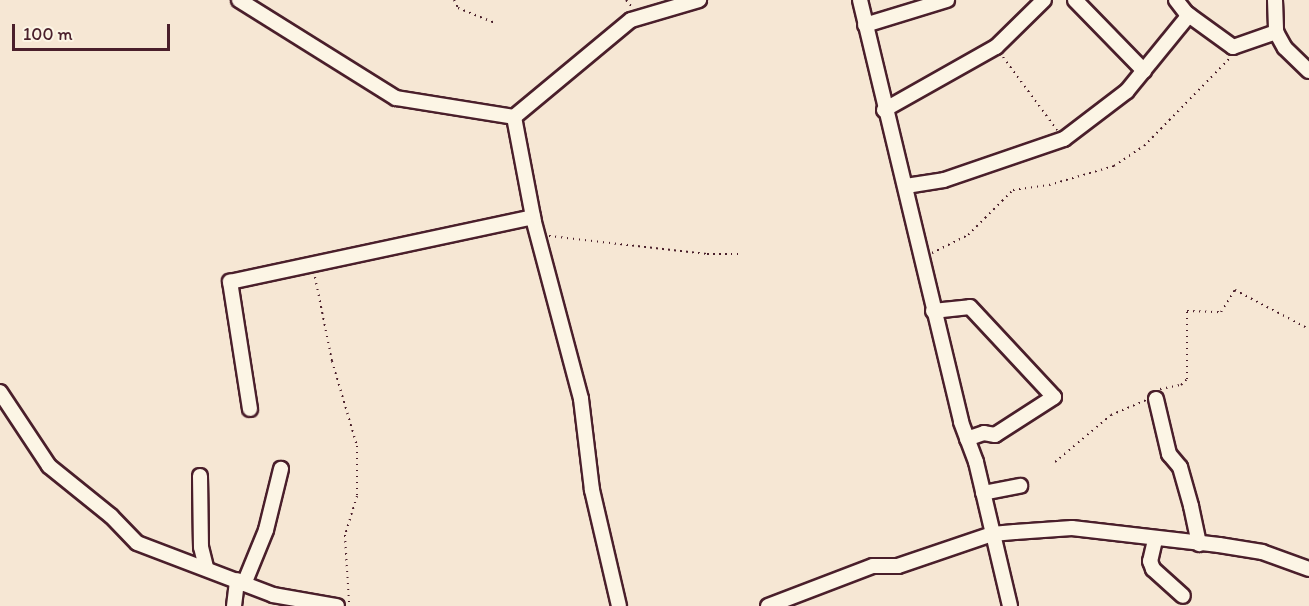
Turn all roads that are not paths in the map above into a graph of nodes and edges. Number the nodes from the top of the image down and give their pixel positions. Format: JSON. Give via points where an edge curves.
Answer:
{"nodes":[{"id":1,"x":239,"y":0,"type":"edge"},
{"id":2,"x":699,"y":0,"type":"edge"},
{"id":3,"x":860,"y":0,"type":"edge"},
{"id":4,"x":947,"y":0,"type":"edge"},
{"id":5,"x":1044,"y":0,"type":"edge"},
{"id":6,"x":1075,"y":0,"type":"edge"},
{"id":7,"x":1176,"y":0,"type":"edge"},
{"id":8,"x":1275,"y":0,"type":"edge"},
{"id":9,"x":1189,"y":15,"type":"junction"},
{"id":10,"x":865,"y":25,"type":"junction"},
{"id":11,"x":1276,"y":32,"type":"junction"},
{"id":12,"x":1144,"y":71,"type":"junction"},
{"id":13,"x":1309,"y":71,"type":"edge"},
{"id":14,"x":884,"y":110,"type":"junction"},
{"id":15,"x":514,"y":117,"type":"junction"},
{"id":16,"x":906,"y":186,"type":"junction"},
{"id":17,"x":533,"y":217,"type":"junction"},
{"id":18,"x":933,"y":311,"type":"junction"},
{"id":19,"x":0,"y":392,"type":"edge"},
{"id":20,"x":1155,"y":399,"type":"road end"},
{"id":21,"x":249,"y":409,"type":"dead end"},
{"id":22,"x":967,"y":439,"type":"junction"},
{"id":23,"x":281,"y":469,"type":"dead end"},
{"id":24,"x":200,"y":476,"type":"dead end"},
{"id":25,"x":1020,"y":486,"type":"dead end"},
{"id":26,"x":983,"y":494,"type":"junction"},
{"id":27,"x":992,"y":534,"type":"junction"},
{"id":28,"x":1155,"y":540,"type":"junction"},
{"id":29,"x":1200,"y":544,"type":"junction"},
{"id":30,"x":206,"y":567,"type":"junction"},
{"id":31,"x":1309,"y":569,"type":"edge"},
{"id":32,"x":241,"y":582,"type":"junction"},
{"id":33,"x":1183,"y":596,"type":"dead end"},
{"id":34,"x":234,"y":606,"type":"edge"},
{"id":35,"x":337,"y":606,"type":"edge"},
{"id":36,"x":619,"y":606,"type":"edge"},
{"id":37,"x":768,"y":606,"type":"edge"},
{"id":38,"x":1010,"y":606,"type":"edge"}],
"edges":[{"from":1,"to":15,"type":"street","via":[[396,98]]},
{"from":2,"to":15,"type":"street","via":[[632,20]]},
{"from":3,"to":10,"type":"street"},
{"from":4,"to":10,"type":"street"},
{"from":5,"to":14,"type":"street","via":[[996,47]]},
{"from":6,"to":12,"type":"street"},
{"from":7,"to":9,"type":"street"},
{"from":8,"to":11,"type":"street"},
{"from":9,"to":11,"type":"street","via":[[1233,47]]},
{"from":9,"to":12,"type":"street"},
{"from":10,"to":14,"type":"street"},
{"from":11,"to":13,"type":"street","via":[[1285,48]]},
{"from":12,"to":16,"type":"street","via":[[1127,91],[1065,139],[944,180]]},
{"from":14,"to":16,"type":"street"},
{"from":15,"to":17,"type":"street"},
{"from":16,"to":18,"type":"street"},
{"from":17,"to":21,"type":"street","via":[[230,282]]},
{"from":17,"to":36,"type":"street","via":[[581,399],[592,490]]},
{"from":18,"to":22,"type":"street"},
{"from":18,"to":22,"type":"street","via":[[970,307],[1054,397],[995,435],[984,433]]},
{"from":19,"to":30,"type":"street","via":[[49,466],[111,516],[137,543]]},
{"from":20,"to":29,"type":"street","via":[[1169,454],[1180,467]]},
{"from":22,"to":26,"type":"street"},
{"from":23,"to":32,"type":"street","via":[[266,530]]},
{"from":24,"to":30,"type":"street","via":[[201,547]]},
{"from":25,"to":26,"type":"street"},
{"from":26,"to":27,"type":"street"},
{"from":27,"to":28,"type":"street","via":[[1072,528]]},
{"from":27,"to":37,"type":"street","via":[[898,566],[873,566]]},
{"from":27,"to":38,"type":"street"},
{"from":28,"to":29,"type":"street"},
{"from":28,"to":33,"type":"street","via":[[1150,561],[1154,569]]},
{"from":29,"to":31,"type":"street","via":[[1262,552]]},
{"from":30,"to":32,"type":"street"},
{"from":32,"to":34,"type":"street"},
{"from":32,"to":35,"type":"street","via":[[273,595]]}]}
